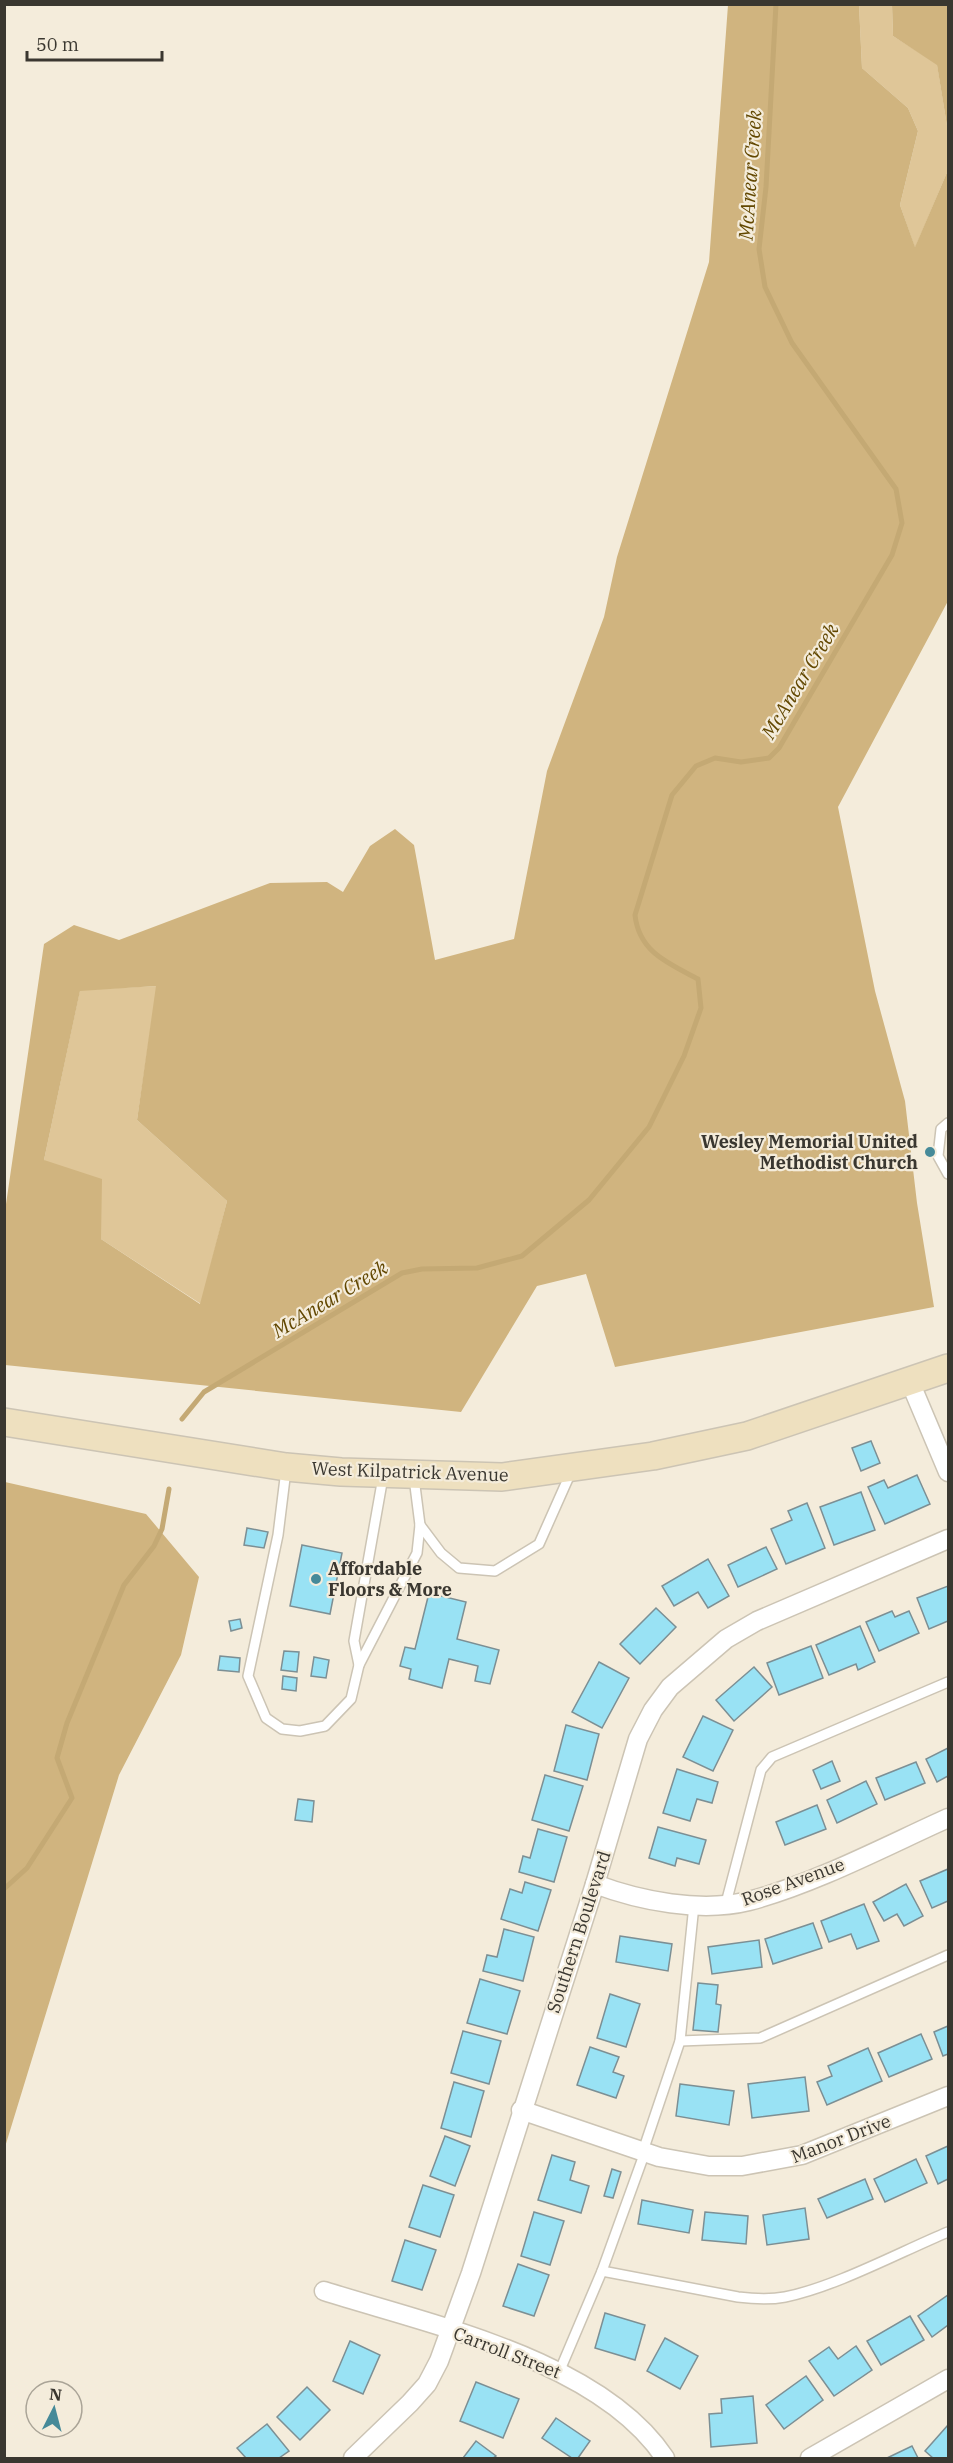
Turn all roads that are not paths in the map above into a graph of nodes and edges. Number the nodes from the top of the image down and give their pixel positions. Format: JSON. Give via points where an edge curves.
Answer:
{"nodes":[{"id":1,"x":948,"y":1123,"type":"edge"},
{"id":2,"x":948,"y":1174,"type":"edge"},
{"id":3,"x":948,"y":1368,"type":"edge"},
{"id":4,"x":910,"y":1382,"type":"junction"},
{"id":5,"x":4,"y":1422,"type":"edge"},
{"id":6,"x":286,"y":1467,"type":"junction"},
{"id":7,"x":572,"y":1469,"type":"junction"},
{"id":8,"x":948,"y":1472,"type":"edge"},
{"id":9,"x":383,"y":1474,"type":"junction"},
{"id":10,"x":414,"y":1476,"type":"junction"},
{"id":11,"x":420,"y":1525,"type":"junction"},
{"id":12,"x":948,"y":1539,"type":"edge"},
{"id":13,"x":359,"y":1665,"type":"junction"},
{"id":14,"x":948,"y":1682,"type":"edge"},
{"id":15,"x":948,"y":1818,"type":"edge"},
{"id":16,"x":595,"y":1884,"type":"junction"},
{"id":17,"x":726,"y":1903,"type":"junction"},
{"id":18,"x":694,"y":1905,"type":"junction"},
{"id":19,"x":948,"y":1955,"type":"edge"},
{"id":20,"x":680,"y":2041,"type":"junction"},
{"id":21,"x":948,"y":2096,"type":"edge"},
{"id":22,"x":521,"y":2110,"type":"junction"},
{"id":23,"x":644,"y":2151,"type":"junction"},
{"id":24,"x":948,"y":2232,"type":"edge"},
{"id":25,"x":602,"y":2271,"type":"junction"},
{"id":26,"x":324,"y":2291,"type":"dead end"},
{"id":27,"x":451,"y":2331,"type":"junction"},
{"id":28,"x":560,"y":2370,"type":"junction"},
{"id":29,"x":948,"y":2379,"type":"edge"},
{"id":30,"x":353,"y":2458,"type":"edge"},
{"id":31,"x":665,"y":2458,"type":"edge"},
{"id":32,"x":810,"y":2458,"type":"edge"}],
"edges":[{"from":1,"to":2,"type":"lane","via":[[941,1129],[938,1156]]},
{"from":3,"to":4,"type":"main road","name":"West Kilpatrick Avenue"},
{"from":4,"to":7,"type":"main road","name":"West Kilpatrick Avenue","via":[[747,1436]]},
{"from":4,"to":8,"type":"street"},
{"from":5,"to":6,"type":"main road","name":"West Kilpatrick Avenue"},
{"from":6,"to":9,"type":"main road","name":"West Kilpatrick Avenue"},
{"from":6,"to":13,"type":"lane","via":[[278,1535],[248,1676],[266,1718],[282,1729],[300,1731],[325,1726],[351,1699]]},
{"from":7,"to":10,"type":"main road","name":"West Kilpatrick Avenue","via":[[502,1477]]},
{"from":7,"to":11,"type":"lane","via":[[539,1544],[495,1571],[459,1568]]},
{"from":9,"to":10,"type":"main road","name":"West Kilpatrick Avenue"},
{"from":9,"to":13,"type":"lane","via":[[354,1641]]},
{"from":10,"to":11,"type":"lane"},
{"from":11,"to":13,"type":"lane","via":[[417,1553]]},
{"from":12,"to":16,"type":"street","name":"Southern Boulevard","via":[[757,1621],[726,1639],[670,1687],[638,1738]]},
{"from":14,"to":17,"type":"lane","via":[[772,1756],[761,1770]]},
{"from":15,"to":17,"type":"street","name":"Rose Avenue","via":[[808,1880],[747,1902]]},
{"from":16,"to":18,"type":"street","name":"Rose Avenue","via":[[650,1900]]},
{"from":16,"to":22,"type":"street","name":"Southern Boulevard"},
{"from":17,"to":18,"type":"street","name":"Rose Avenue"},
{"from":18,"to":20,"type":"lane"},
{"from":19,"to":20,"type":"lane","via":[[760,2038]]},
{"from":20,"to":23,"type":"lane"},
{"from":21,"to":23,"type":"street","name":"Manor Drive","via":[[836,2143],[771,2163],[709,2166]]},
{"from":22,"to":23,"type":"street","name":"Manor Drive"},
{"from":22,"to":27,"type":"street","name":"Southern Boulevard"},
{"from":23,"to":25,"type":"lane"},
{"from":24,"to":25,"type":"lane","via":[[784,2298],[738,2297]]},
{"from":25,"to":28,"type":"lane"},
{"from":26,"to":27,"type":"street","name":"Carroll Street"},
{"from":27,"to":28,"type":"street","name":"Carroll Street"},
{"from":27,"to":30,"type":"street","name":"Southern Boulevard","via":[[427,2384]]},
{"from":28,"to":31,"type":"street","name":"Carroll Street","via":[[634,2423]]},
{"from":29,"to":32,"type":"street"}]}
